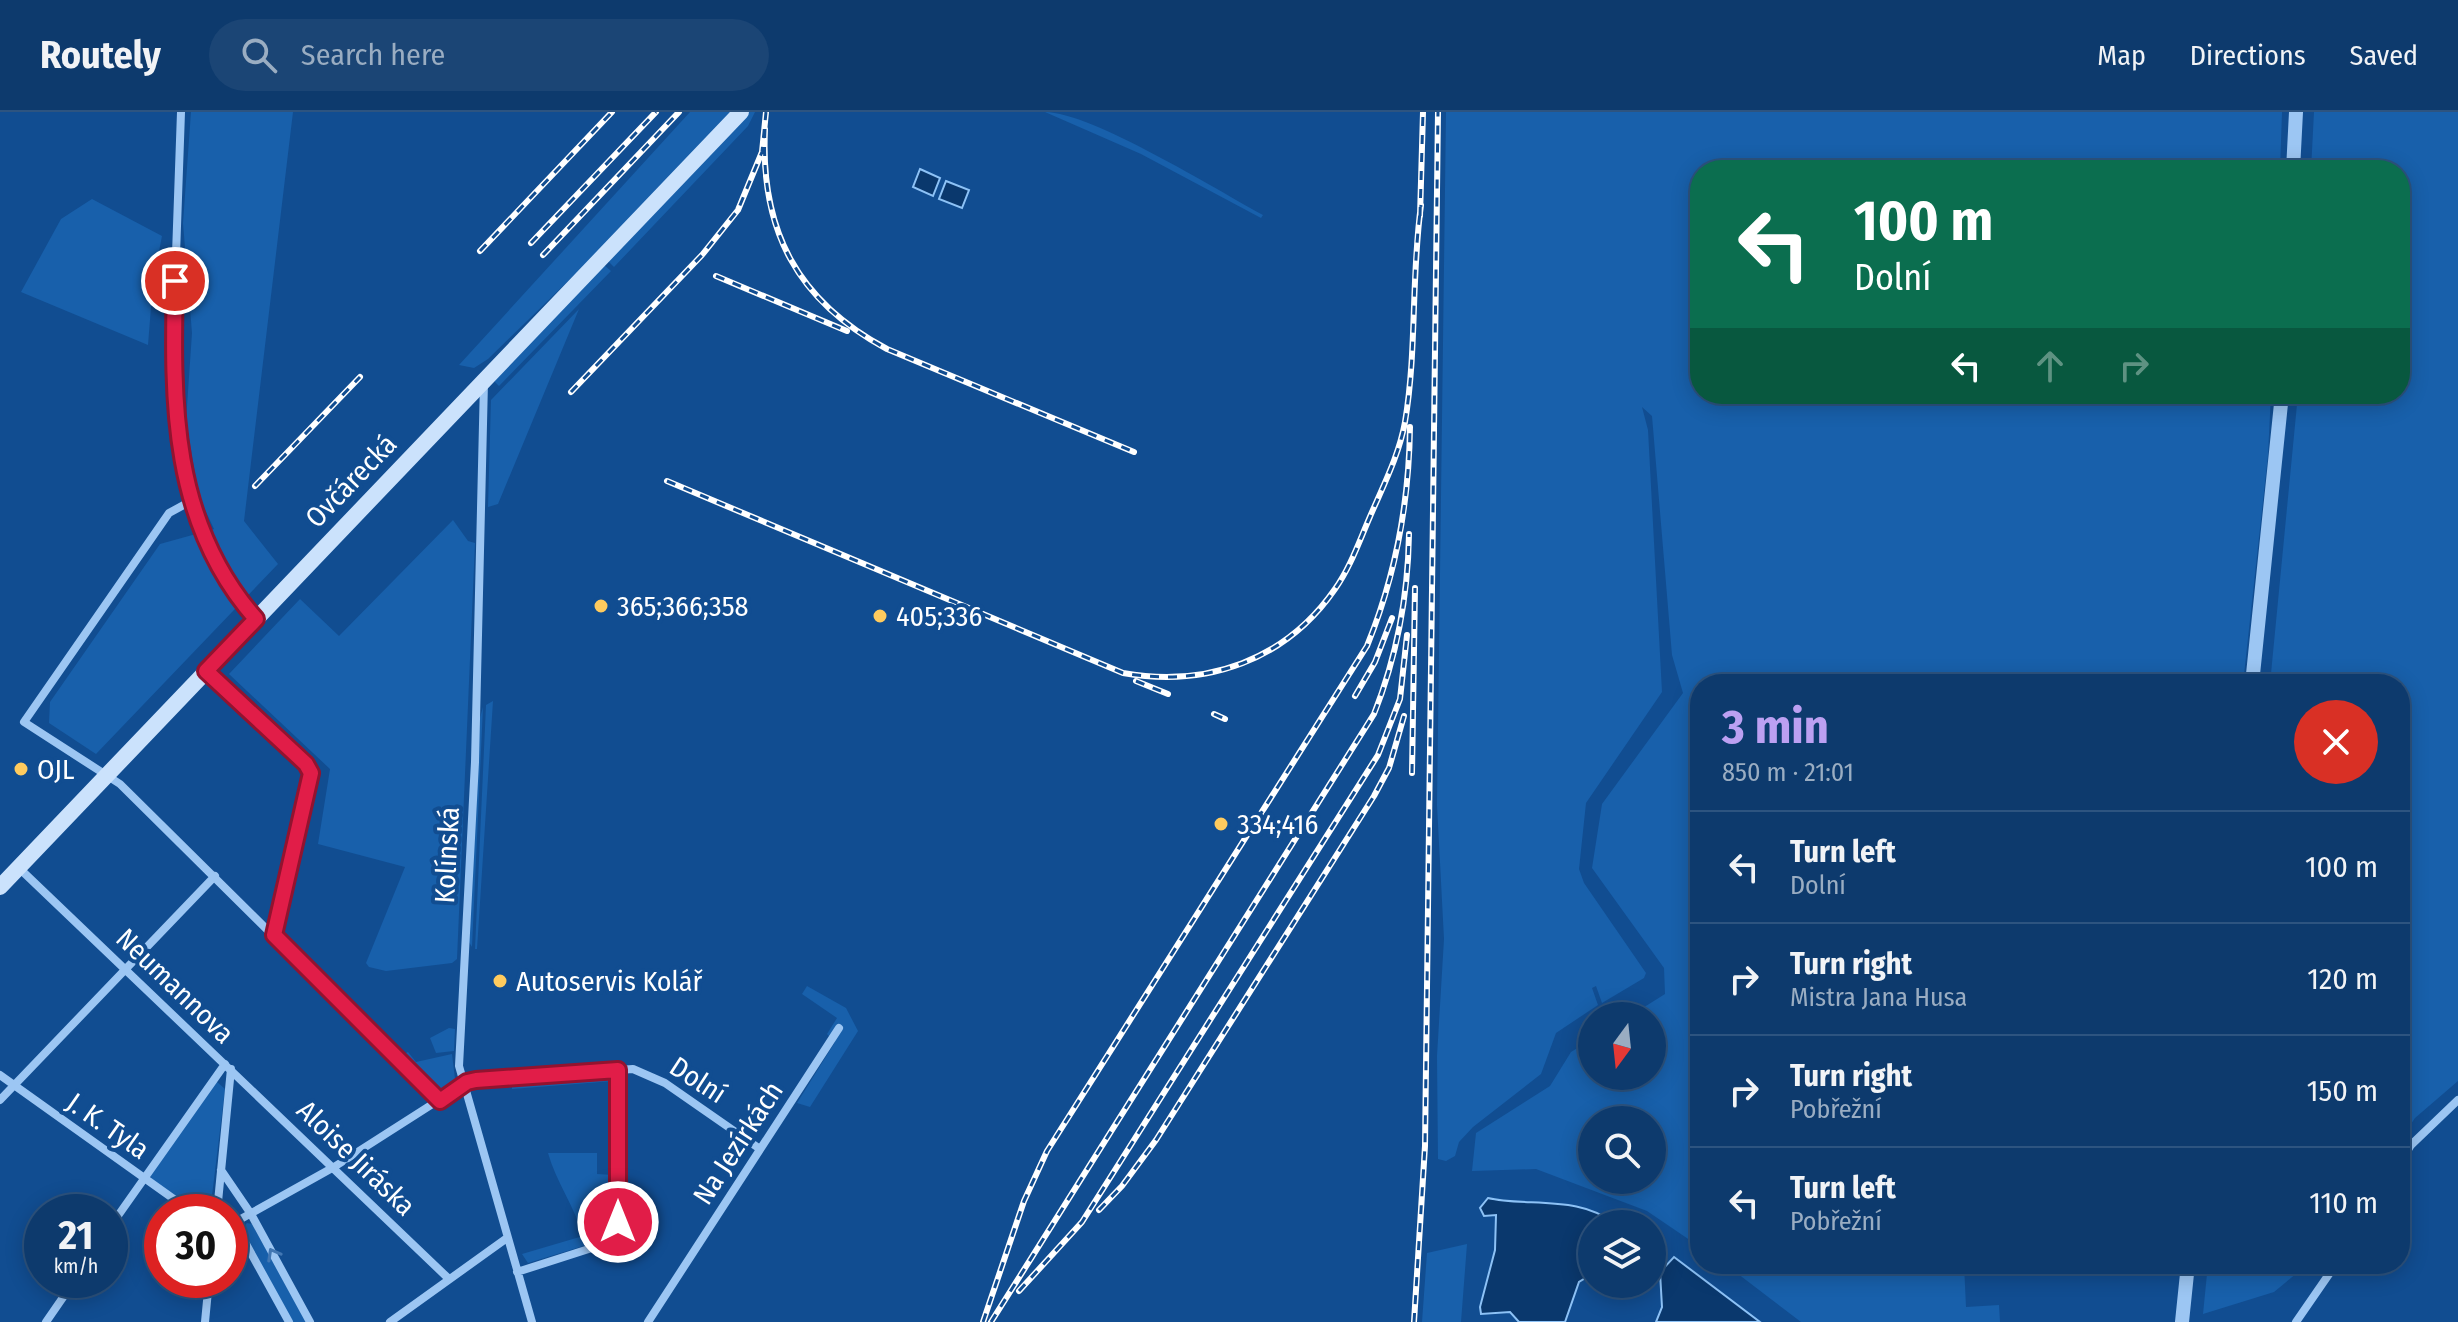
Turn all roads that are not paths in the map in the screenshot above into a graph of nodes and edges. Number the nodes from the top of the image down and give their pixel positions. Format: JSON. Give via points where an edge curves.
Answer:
{"nodes":[{"id":1,"x":181,"y":112,"type":"edge"},
{"id":2,"x":741,"y":112,"type":"edge"},
{"id":3,"x":2296,"y":112,"type":"edge"},
{"id":4,"x":2294,"y":160,"type":"edge"},
{"id":5,"x":484,"y":380,"type":"junction"},
{"id":6,"x":2281,"y":404,"type":"edge"},
{"id":7,"x":191,"y":501,"type":"junction"},
{"id":8,"x":256,"y":619,"type":"junction"},
{"id":9,"x":206,"y":671,"type":"junction"},
{"id":10,"x":2253,"y":674,"type":"edge"},
{"id":11,"x":106,"y":775,"type":"junction"},
{"id":12,"x":19,"y":868,"type":"junction"},
{"id":13,"x":215,"y":876,"type":"junction"},
{"id":14,"x":0,"y":887,"type":"edge"},
{"id":15,"x":274,"y":935,"type":"junction"},
{"id":16,"x":126,"y":969,"type":"junction"},
{"id":17,"x":839,"y":1028,"type":"dead end"},
{"id":18,"x":228,"y":1066,"type":"junction"},
{"id":19,"x":618,"y":1070,"type":"junction"},
{"id":20,"x":0,"y":1075,"type":"edge"},
{"id":21,"x":462,"y":1085,"type":"junction"},
{"id":22,"x":12,"y":1087,"type":"junction"},
{"id":23,"x":0,"y":1100,"type":"edge"},
{"id":24,"x":2458,"y":1100,"type":"edge"},
{"id":25,"x":440,"y":1101,"type":"junction"},
{"id":26,"x":2410,"y":1147,"type":"edge"},
{"id":27,"x":760,"y":1149,"type":"junction"},
{"id":28,"x":334,"y":1167,"type":"junction"},
{"id":29,"x":221,"y":1170,"type":"junction"},
{"id":30,"x":143,"y":1177,"type":"junction"},
{"id":31,"x":167,"y":1194,"type":"edge"},
{"id":32,"x":219,"y":1194,"type":"edge"},
{"id":33,"x":128,"y":1200,"type":"edge"},
{"id":34,"x":251,"y":1214,"type":"junction"},
{"id":35,"x":248,"y":1216,"type":"edge"},
{"id":36,"x":507,"y":1238,"type":"junction"},
{"id":37,"x":248,"y":1252,"type":"edge"},
{"id":38,"x":517,"y":1272,"type":"junction"},
{"id":39,"x":2187,"y":1274,"type":"edge"},
{"id":40,"x":2329,"y":1274,"type":"edge"},
{"id":41,"x":449,"y":1279,"type":"junction"},
{"id":42,"x":63,"y":1298,"type":"edge"},
{"id":43,"x":207,"y":1298,"type":"edge"},
{"id":44,"x":46,"y":1322,"type":"edge"},
{"id":45,"x":205,"y":1322,"type":"edge"},
{"id":46,"x":289,"y":1322,"type":"edge"},
{"id":47,"x":310,"y":1322,"type":"edge"},
{"id":48,"x":390,"y":1322,"type":"edge"},
{"id":49,"x":532,"y":1322,"type":"edge"},
{"id":50,"x":648,"y":1322,"type":"edge"},
{"id":51,"x":2182,"y":1322,"type":"edge"},
{"id":52,"x":2296,"y":1322,"type":"edge"}],
"edges":[{"from":1,"to":7,"type":"street","via":[[173,393],[178,448]]},
{"from":2,"to":5,"type":"main road","name":"Ovčárecká"},
{"from":3,"to":4,"type":"street"},
{"from":5,"to":8,"type":"main road","name":"Ovčárecká"},
{"from":5,"to":21,"type":"street","name":"Kolínská"},
{"from":6,"to":10,"type":"street"},
{"from":7,"to":8,"type":"street","via":[[221,572]]},
{"from":7,"to":11,"type":"street","via":[[169,513],[24,722]]},
{"from":8,"to":9,"type":"main road","name":"Ovčárecká"},
{"from":9,"to":11,"type":"main road","name":"Ovčárecká"},
{"from":9,"to":15,"type":"street","via":[[311,773]]},
{"from":11,"to":12,"type":"main road","name":"Ovčárecká"},
{"from":11,"to":13,"type":"street"},
{"from":12,"to":14,"type":"main road","name":"Ovčárecká"},
{"from":12,"to":16,"type":"street","name":"Neumannova"},
{"from":13,"to":15,"type":"street"},
{"from":13,"to":16,"type":"street"},
{"from":15,"to":25,"type":"street"},
{"from":16,"to":18,"type":"street","name":"Neumannova"},
{"from":16,"to":22,"type":"street"},
{"from":17,"to":27,"type":"street","name":"Na Jezírkách"},
{"from":18,"to":28,"type":"street","name":"Aloise Jiráska"},
{"from":18,"to":29,"type":"street","name":"Neumannova"},
{"from":18,"to":30,"type":"street"},
{"from":19,"to":21,"type":"street","name":"Dolní"},
{"from":19,"to":27,"type":"street","name":"Dolní","via":[[633,1069],[665,1083]]},
{"from":19,"to":38,"type":"street","via":[[616,1228],[598,1246]]},
{"from":20,"to":22,"type":"street","name":"J. K. Tyla"},
{"from":21,"to":25,"type":"street"},
{"from":21,"to":36,"type":"street","name":"Kolínská"},
{"from":22,"to":23,"type":"street"},
{"from":22,"to":30,"type":"street","name":"J. K. Tyla"},
{"from":24,"to":26,"type":"street"},
{"from":25,"to":28,"type":"street"},
{"from":27,"to":50,"type":"street","name":"Na Jezírkách"},
{"from":28,"to":34,"type":"street"},
{"from":28,"to":41,"type":"street","name":"Aloise Jiráska"},
{"from":29,"to":32,"type":"street","name":"Neumannova"},
{"from":29,"to":34,"type":"street"},
{"from":30,"to":31,"type":"street","name":"J. K. Tyla"},
{"from":30,"to":33,"type":"street"},
{"from":34,"to":35,"type":"street"},
{"from":47,"to":34,"type":"street","one_way":true},
{"from":36,"to":38,"type":"street","name":"Kolínská"},
{"from":36,"to":41,"type":"street"},
{"from":37,"to":46,"type":"street"},
{"from":38,"to":49,"type":"street","name":"Kolínská"},
{"from":39,"to":51,"type":"street"},
{"from":40,"to":52,"type":"street"},
{"from":41,"to":48,"type":"street"},
{"from":42,"to":44,"type":"street"},
{"from":43,"to":45,"type":"street"}]}
